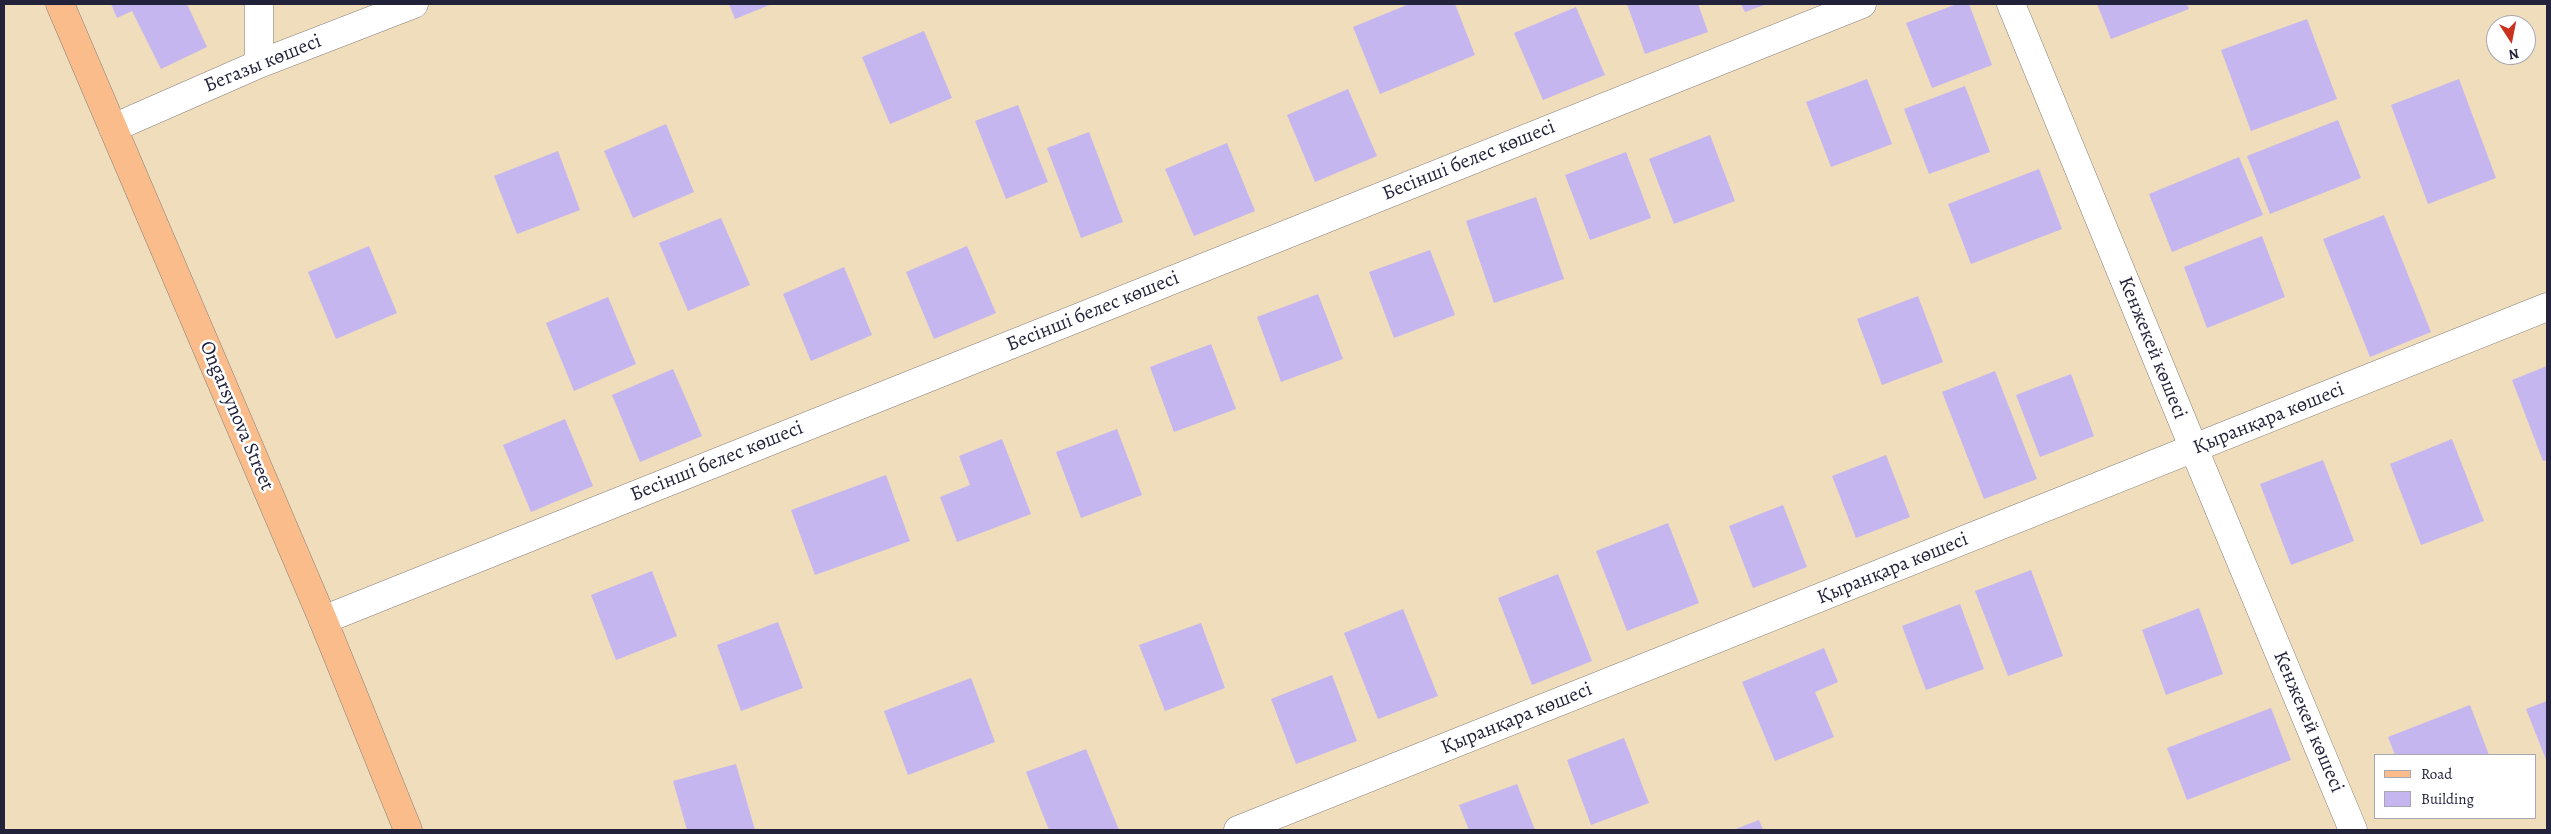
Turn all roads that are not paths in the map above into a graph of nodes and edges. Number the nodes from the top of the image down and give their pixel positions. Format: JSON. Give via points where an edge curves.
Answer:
{"nodes":[{"id":1,"x":60,"y":4,"type":"edge"},
{"id":2,"x":258,"y":4,"type":"edge"},
{"id":3,"x":414,"y":4,"type":"edge"},
{"id":4,"x":1862,"y":4,"type":"edge"},
{"id":5,"x":2011,"y":4,"type":"edge"},
{"id":6,"x":259,"y":64,"type":"junction"},
{"id":7,"x":113,"y":128,"type":"junction"},
{"id":8,"x":2547,"y":307,"type":"edge"},
{"id":9,"x":2194,"y":449,"type":"junction"},
{"id":10,"x":323,"y":620,"type":"junction"},
{"id":11,"x":408,"y":830,"type":"edge"},
{"id":12,"x":1238,"y":830,"type":"edge"},
{"id":13,"x":2353,"y":830,"type":"edge"}],
"edges":[{"from":1,"to":7,"type":"main road","name":"Ongarsynova Street"},
{"from":2,"to":6,"type":"street"},
{"from":3,"to":6,"type":"street","name":"Бегазы көшесі"},
{"from":4,"to":10,"type":"street","name":"Бесінші белес көшесі"},
{"from":5,"to":9,"type":"street","name":"Кенжекей көшесі"},
{"from":6,"to":7,"type":"street","name":"Бегазы көшесі"},
{"from":7,"to":10,"type":"main road","name":"Ongarsynova Street"},
{"from":8,"to":9,"type":"street","name":"Қыранқара көшесі"},
{"from":9,"to":12,"type":"street","name":"Қыранқара көшесі"},
{"from":9,"to":13,"type":"street","name":"Кенжекей көшесі"},
{"from":10,"to":11,"type":"main road","name":"Ongarsynova Street"}]}
